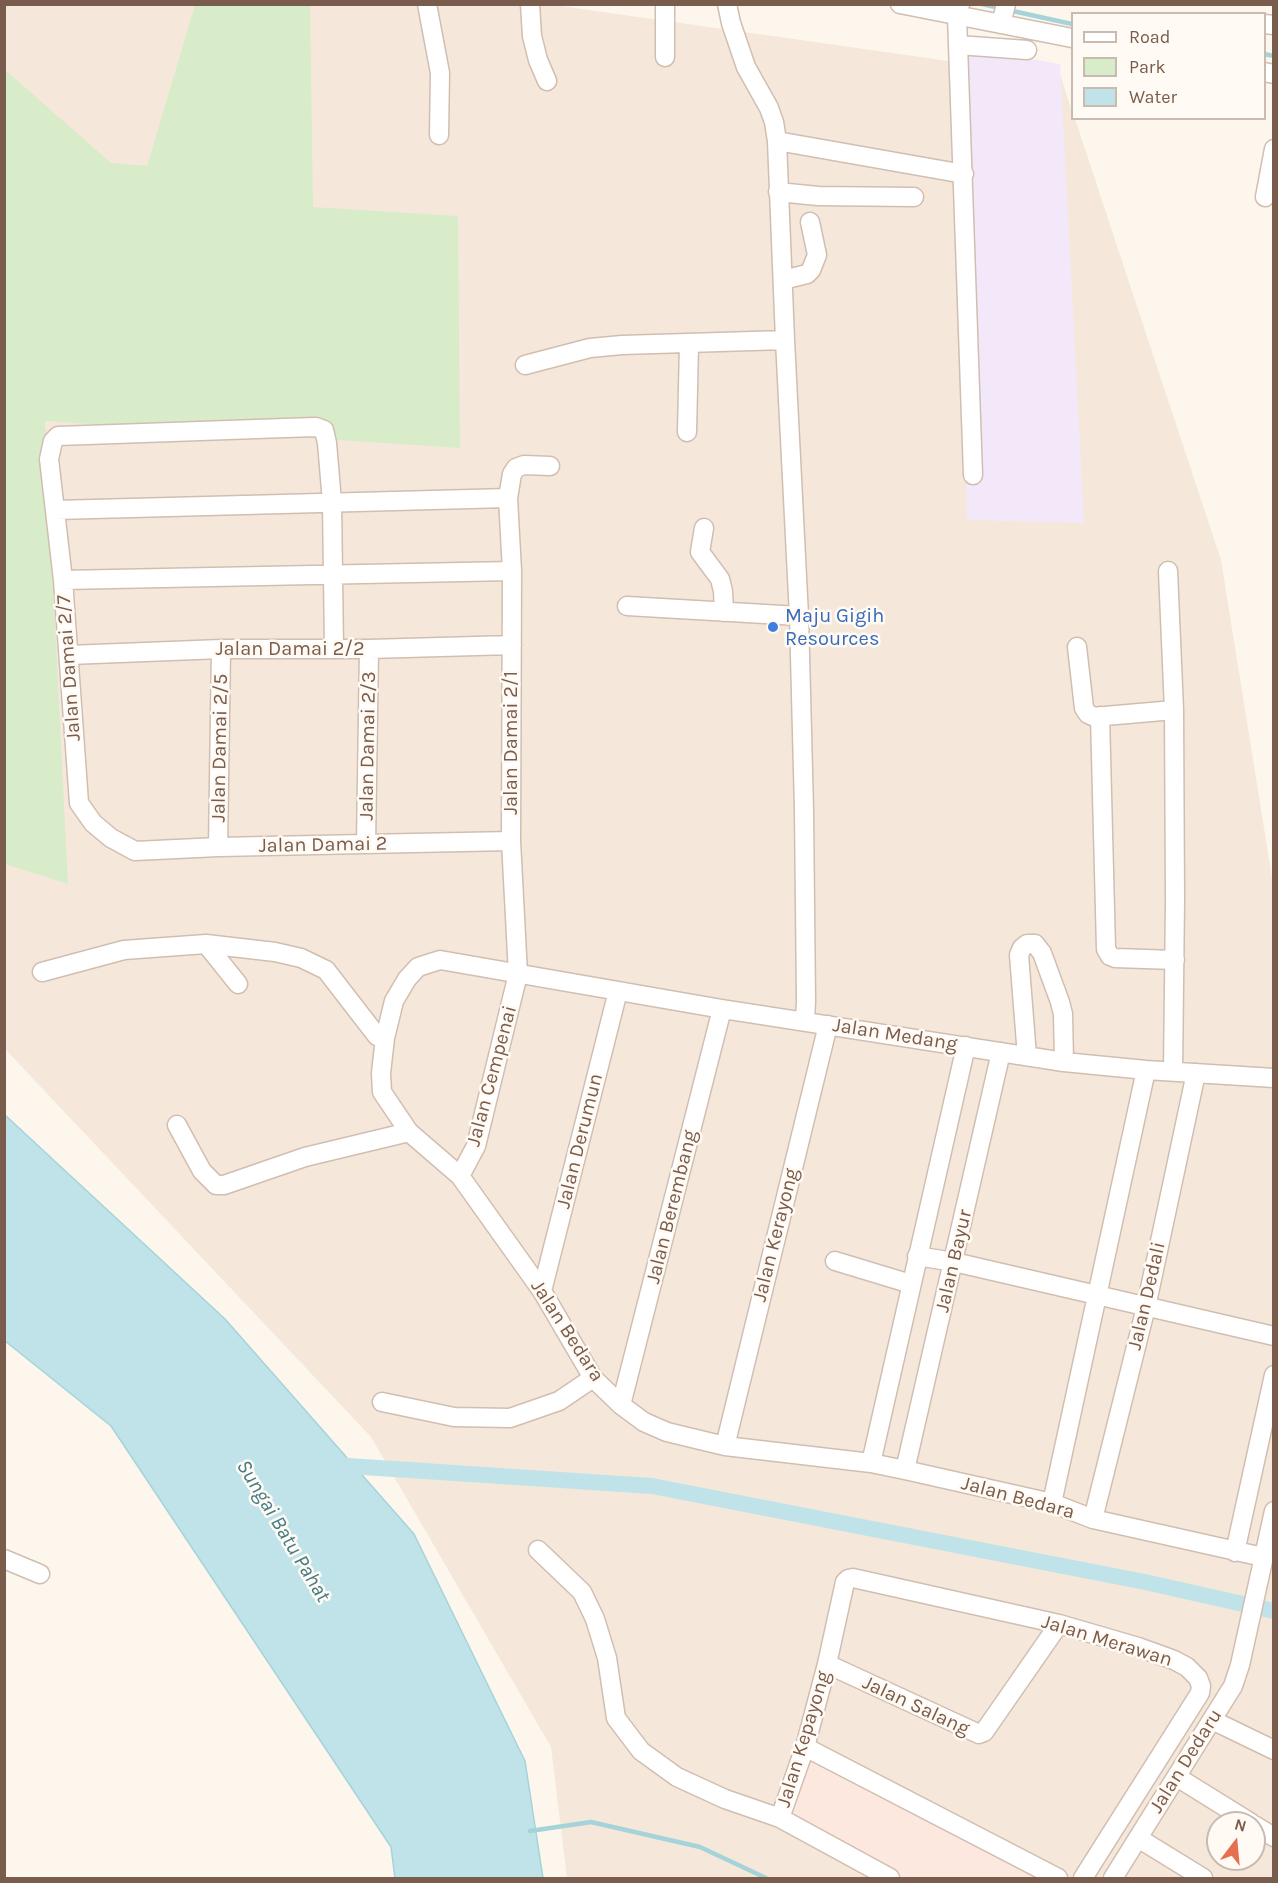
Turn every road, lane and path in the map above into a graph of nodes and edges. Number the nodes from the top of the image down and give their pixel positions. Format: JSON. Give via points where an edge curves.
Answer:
{"nodes":[{"id":1,"x":427,"y":4,"type":"edge"},
{"id":2,"x":531,"y":4,"type":"edge"},
{"id":3,"x":665,"y":4,"type":"edge"},
{"id":4,"x":728,"y":4,"type":"edge"},
{"id":5,"x":900,"y":4,"type":"edge"},
{"id":6,"x":959,"y":10,"type":"edge"},
{"id":7,"x":1003,"y":15,"type":"edge"},
{"id":8,"x":1071,"y":38,"type":"edge"},
{"id":9,"x":958,"y":45,"type":"junction"},
{"id":10,"x":1027,"y":50,"type":"dead end"},
{"id":11,"x":665,"y":57,"type":"dead end"},
{"id":12,"x":547,"y":81,"type":"dead end"},
{"id":13,"x":440,"y":135,"type":"dead end"},
{"id":14,"x":777,"y":141,"type":"junction"},
{"id":15,"x":1274,"y":149,"type":"edge"},
{"id":16,"x":964,"y":174,"type":"junction"},
{"id":17,"x":778,"y":192,"type":"junction"},
{"id":18,"x":915,"y":197,"type":"dead end"},
{"id":19,"x":1265,"y":197,"type":"dead end"},
{"id":20,"x":810,"y":222,"type":"dead end"},
{"id":21,"x":783,"y":280,"type":"junction"},
{"id":22,"x":785,"y":340,"type":"junction"},
{"id":23,"x":689,"y":344,"type":"junction"},
{"id":24,"x":525,"y":365,"type":"dead end"},
{"id":25,"x":687,"y":432,"type":"dead end"},
{"id":26,"x":550,"y":466,"type":"dead end"},
{"id":27,"x":973,"y":475,"type":"dead end"},
{"id":28,"x":508,"y":498,"type":"junction"},
{"id":29,"x":332,"y":502,"type":"junction"},
{"id":30,"x":56,"y":510,"type":"junction"},
{"id":31,"x":704,"y":528,"type":"dead end"},
{"id":32,"x":512,"y":571,"type":"junction"},
{"id":33,"x":1168,"y":571,"type":"dead end"},
{"id":34,"x":334,"y":574,"type":"junction"},
{"id":35,"x":63,"y":580,"type":"junction"},
{"id":36,"x":627,"y":606,"type":"dead end"},
{"id":37,"x":724,"y":612,"type":"junction"},
{"id":38,"x":799,"y":616,"type":"junction"},
{"id":39,"x":512,"y":645,"type":"junction"},
{"id":40,"x":1077,"y":647,"type":"dead end"},
{"id":41,"x":334,"y":648,"type":"junction"},
{"id":42,"x":221,"y":649,"type":"junction"},
{"id":43,"x":369,"y":649,"type":"junction"},
{"id":44,"x":69,"y":655,"type":"junction"},
{"id":45,"x":1174,"y":710,"type":"junction"},
{"id":46,"x":1100,"y":716,"type":"junction"},
{"id":47,"x":511,"y":841,"type":"junction"},
{"id":48,"x":366,"y":844,"type":"junction"},
{"id":49,"x":218,"y":847,"type":"junction"},
{"id":50,"x":135,"y":850,"type":"joint"},
{"id":51,"x":206,"y":944,"type":"junction"},
{"id":52,"x":1175,"y":960,"type":"junction"},
{"id":53,"x":42,"y":972,"type":"dead end"},
{"id":54,"x":518,"y":974,"type":"junction"},
{"id":55,"x":238,"y":984,"type":"dead end"},
{"id":56,"x":618,"y":991,"type":"junction"},
{"id":57,"x":722,"y":1009,"type":"junction"},
{"id":58,"x":805,"y":1021,"type":"junction"},
{"id":59,"x":828,"y":1024,"type":"junction"},
{"id":60,"x":385,"y":1038,"type":"junction"},
{"id":61,"x":966,"y":1046,"type":"junction"},
{"id":62,"x":1001,"y":1052,"type":"junction"},
{"id":63,"x":1027,"y":1056,"type":"junction"},
{"id":64,"x":1064,"y":1062,"type":"junction"},
{"id":65,"x":1146,"y":1070,"type":"junction"},
{"id":66,"x":1173,"y":1071,"type":"junction"},
{"id":67,"x":1196,"y":1073,"type":"junction"},
{"id":68,"x":1274,"y":1078,"type":"edge"},
{"id":69,"x":177,"y":1125,"type":"dead end"},
{"id":70,"x":409,"y":1132,"type":"junction"},
{"id":71,"x":460,"y":1176,"type":"junction"},
{"id":72,"x":917,"y":1256,"type":"junction"},
{"id":73,"x":835,"y":1262,"type":"dead end"},
{"id":74,"x":954,"y":1262,"type":"junction"},
{"id":75,"x":911,"y":1284,"type":"junction"},
{"id":76,"x":542,"y":1291,"type":"junction"},
{"id":77,"x":1097,"y":1296,"type":"junction"},
{"id":78,"x":1146,"y":1307,"type":"junction"},
{"id":79,"x":1274,"y":1336,"type":"edge"},
{"id":80,"x":1274,"y":1375,"type":"edge"},
{"id":81,"x":593,"y":1378,"type":"junction"},
{"id":82,"x":382,"y":1402,"type":"dead end"},
{"id":83,"x":621,"y":1405,"type":"junction"},
{"id":84,"x":725,"y":1446,"type":"junction"},
{"id":85,"x":871,"y":1463,"type":"junction"},
{"id":86,"x":905,"y":1470,"type":"junction"},
{"id":87,"x":1052,"y":1503,"type":"junction"},
{"id":88,"x":1274,"y":1511,"type":"edge"},
{"id":89,"x":1094,"y":1519,"type":"junction"},
{"id":90,"x":538,"y":1550,"type":"dead end"},
{"id":91,"x":1235,"y":1552,"type":"junction"},
{"id":92,"x":1263,"y":1557,"type":"junction"},
{"id":93,"x":4,"y":1559,"type":"edge"},
{"id":94,"x":40,"y":1574,"type":"dead end"},
{"id":95,"x":853,"y":1578,"type":"joint"},
{"id":96,"x":1059,"y":1624,"type":"junction"},
{"id":97,"x":827,"y":1664,"type":"junction"},
{"id":98,"x":1201,"y":1686,"type":"junction"},
{"id":99,"x":1233,"y":1686,"type":"junction"},
{"id":100,"x":1212,"y":1720,"type":"junction"},
{"id":101,"x":805,"y":1747,"type":"junction"},
{"id":102,"x":1274,"y":1750,"type":"edge"},
{"id":103,"x":1177,"y":1777,"type":"junction"},
{"id":104,"x":1232,"y":1811,"type":"edge"},
{"id":105,"x":780,"y":1818,"type":"junction"},
{"id":106,"x":1138,"y":1838,"type":"junction"},
{"id":107,"x":890,"y":1878,"type":"edge"},
{"id":108,"x":1058,"y":1878,"type":"edge"},
{"id":109,"x":1083,"y":1878,"type":"edge"},
{"id":110,"x":1113,"y":1878,"type":"edge"},
{"id":111,"x":1203,"y":1878,"type":"edge"}],
"edges":[{"from":1,"to":13,"type":"street","via":[[440,73]]},
{"from":2,"to":12,"type":"street","via":[[532,36]]},
{"from":3,"to":11,"type":"street"},
{"from":4,"to":14,"type":"street","via":[[746,67],[774,122]]},
{"from":5,"to":6,"type":"street"},
{"from":6,"to":7,"type":"street"},
{"from":6,"to":9,"type":"street"},
{"from":7,"to":8,"type":"street"},
{"from":9,"to":10,"type":"street"},
{"from":9,"to":16,"type":"street"},
{"from":14,"to":16,"type":"street"},
{"from":14,"to":17,"type":"street"},
{"from":15,"to":19,"type":"street"},
{"from":16,"to":27,"type":"street"},
{"from":17,"to":18,"type":"street"},
{"from":17,"to":21,"type":"street"},
{"from":20,"to":21,"type":"street","via":[[817,255],[812,270]]},
{"from":21,"to":22,"type":"street"},
{"from":22,"to":23,"type":"street"},
{"from":22,"to":38,"type":"street"},
{"from":23,"to":24,"type":"street","via":[[590,348]]},
{"from":23,"to":25,"type":"street"},
{"from":26,"to":28,"type":"street","name":"Jalan Damai 2/1","via":[[516,468]]},
{"from":28,"to":29,"type":"street"},
{"from":28,"to":32,"type":"street","name":"Jalan Damai 2/1"},
{"from":29,"to":30,"type":"street"},
{"from":29,"to":30,"type":"street","name":"Jalan Damai 2/7","via":[[327,442],[324,430],[316,428],[58,436],[50,447],[49,459]]},
{"from":29,"to":34,"type":"street"},
{"from":30,"to":35,"type":"street","name":"Jalan Damai 2/7"},
{"from":31,"to":37,"type":"street","via":[[700,552],[720,579]]},
{"from":32,"to":34,"type":"street"},
{"from":32,"to":39,"type":"street","name":"Jalan Damai 2/1"},
{"from":33,"to":45,"type":"street"},
{"from":34,"to":35,"type":"street"},
{"from":34,"to":41,"type":"street"},
{"from":35,"to":44,"type":"street","name":"Jalan Damai 2/7"},
{"from":36,"to":37,"type":"street"},
{"from":37,"to":38,"type":"street"},
{"from":38,"to":58,"type":"street"},
{"from":39,"to":43,"type":"street","name":"Jalan Damai 2/2"},
{"from":39,"to":47,"type":"street","name":"Jalan Damai 2/1"},
{"from":40,"to":46,"type":"street","via":[[1084,708],[1088,714]]},
{"from":41,"to":42,"type":"street","name":"Jalan Damai 2/2"},
{"from":41,"to":43,"type":"street","name":"Jalan Damai 2/2"},
{"from":42,"to":44,"type":"street","name":"Jalan Damai 2/2"},
{"from":42,"to":49,"type":"street","name":"Jalan Damai 2/5"},
{"from":43,"to":48,"type":"street","name":"Jalan Damai 2/3"},
{"from":44,"to":50,"type":"street","name":"Jalan Damai 2/7","via":[[79,803],[93,823]]},
{"from":45,"to":46,"type":"street"},
{"from":45,"to":52,"type":"street"},
{"from":46,"to":52,"type":"street","via":[[1106,950],[1115,958]]},
{"from":47,"to":48,"type":"street","name":"Jalan Damai 2"},
{"from":47,"to":54,"type":"street","name":"Jalan Damai 2/1"},
{"from":48,"to":49,"type":"street","name":"Jalan Damai 2"},
{"from":49,"to":50,"type":"street","name":"Jalan Damai 2"},
{"from":51,"to":53,"type":"street","via":[[124,950]]},
{"from":51,"to":55,"type":"street"},
{"from":51,"to":60,"type":"street","via":[[275,952],[326,970],[377,1036]]},
{"from":52,"to":66,"type":"street"},
{"from":54,"to":56,"type":"street","name":"Jalan Medang"},
{"from":54,"to":60,"type":"street","name":"Jalan Bedara","via":[[440,960],[418,967],[393,1001]]},
{"from":54,"to":71,"type":"street","name":"Jalan Cempenai","via":[[476,1146]]},
{"from":56,"to":57,"type":"street","name":"Jalan Medang"},
{"from":56,"to":76,"type":"street","name":"Jalan Derumun"},
{"from":57,"to":58,"type":"street","name":"Jalan Medang"},
{"from":57,"to":83,"type":"street","name":"Jalan Berembang"},
{"from":58,"to":59,"type":"street","name":"Jalan Medang"},
{"from":59,"to":61,"type":"street","name":"Jalan Medang"},
{"from":59,"to":84,"type":"street","name":"Jalan Kerayong"},
{"from":60,"to":70,"type":"street","name":"Jalan Bedara","via":[[382,1092]]},
{"from":61,"to":62,"type":"street","name":"Jalan Medang"},
{"from":61,"to":72,"type":"street","name":"Jalan Bayur"},
{"from":62,"to":63,"type":"street","name":"Jalan Medang"},
{"from":62,"to":74,"type":"street","name":"Jalan Bayur"},
{"from":63,"to":64,"type":"street","name":"Jalan Medang"},
{"from":63,"to":64,"type":"street","via":[[1019,955],[1027,944],[1035,944],[1042,953],[1063,1014]]},
{"from":64,"to":65,"type":"street","name":"Jalan Medang"},
{"from":65,"to":66,"type":"street","name":"Jalan Medang"},
{"from":65,"to":77,"type":"street"},
{"from":66,"to":67,"type":"street","name":"Jalan Medang"},
{"from":67,"to":68,"type":"street","name":"Jalan Medang"},
{"from":67,"to":78,"type":"street","name":"Jalan Dedali"},
{"from":69,"to":70,"type":"street","via":[[202,1171],[216,1185],[305,1157]]},
{"from":70,"to":71,"type":"street","name":"Jalan Bedara"},
{"from":71,"to":76,"type":"street","name":"Jalan Bedara"},
{"from":72,"to":74,"type":"street"},
{"from":72,"to":75,"type":"street","name":"Jalan Bayur"},
{"from":73,"to":75,"type":"street"},
{"from":74,"to":77,"type":"street"},
{"from":74,"to":86,"type":"street","name":"Jalan Bayur"},
{"from":75,"to":85,"type":"street","name":"Jalan Bayur"},
{"from":76,"to":81,"type":"street","name":"Jalan Bedara"},
{"from":77,"to":78,"type":"street"},
{"from":77,"to":87,"type":"street"},
{"from":78,"to":79,"type":"street"},
{"from":78,"to":89,"type":"street","name":"Jalan Dedali"},
{"from":80,"to":91,"type":"street"},
{"from":81,"to":82,"type":"street","via":[[559,1401],[510,1418],[454,1418]]},
{"from":81,"to":83,"type":"street","name":"Jalan Bedara"},
{"from":83,"to":84,"type":"street","name":"Jalan Bedara","via":[[644,1422],[667,1432]]},
{"from":84,"to":85,"type":"street","name":"Jalan Bedara"},
{"from":85,"to":86,"type":"street","name":"Jalan Bedara"},
{"from":86,"to":87,"type":"street","name":"Jalan Bedara"},
{"from":87,"to":89,"type":"street","name":"Jalan Bedara"},
{"from":88,"to":92,"type":"street"},
{"from":89,"to":91,"type":"street","name":"Jalan Bedara"},
{"from":90,"to":105,"type":"street","via":[[582,1592],[607,1658],[616,1718],[641,1751],[677,1777]]},
{"from":91,"to":92,"type":"street","name":"Jalan Bedara"},
{"from":92,"to":99,"type":"street","name":"Jalan Dedaru"},
{"from":93,"to":94,"type":"street"},
{"from":95,"to":96,"type":"street","name":"Jalan Merawan"},
{"from":95,"to":97,"type":"street","name":"Jalan Kepayong","via":[[845,1582]]},
{"from":96,"to":97,"type":"street","name":"Jalan Salang","via":[[979,1734]]},
{"from":96,"to":98,"type":"street","name":"Jalan Merawan","via":[[1174,1660],[1187,1667]]},
{"from":97,"to":101,"type":"street","name":"Jalan Kepayong"},
{"from":98,"to":99,"type":"street"},
{"from":98,"to":109,"type":"street"},
{"from":99,"to":100,"type":"street","name":"Jalan Dedaru"},
{"from":100,"to":102,"type":"street"},
{"from":100,"to":103,"type":"street","name":"Jalan Dedaru"},
{"from":101,"to":105,"type":"street","name":"Jalan Kepayong"},
{"from":101,"to":108,"type":"street"},
{"from":103,"to":104,"type":"street"},
{"from":103,"to":106,"type":"street","name":"Jalan Dedaru"},
{"from":105,"to":107,"type":"street","name":"Jalan Kepayong"},
{"from":106,"to":110,"type":"street","name":"Jalan Dedaru"},
{"from":106,"to":111,"type":"street"}]}
